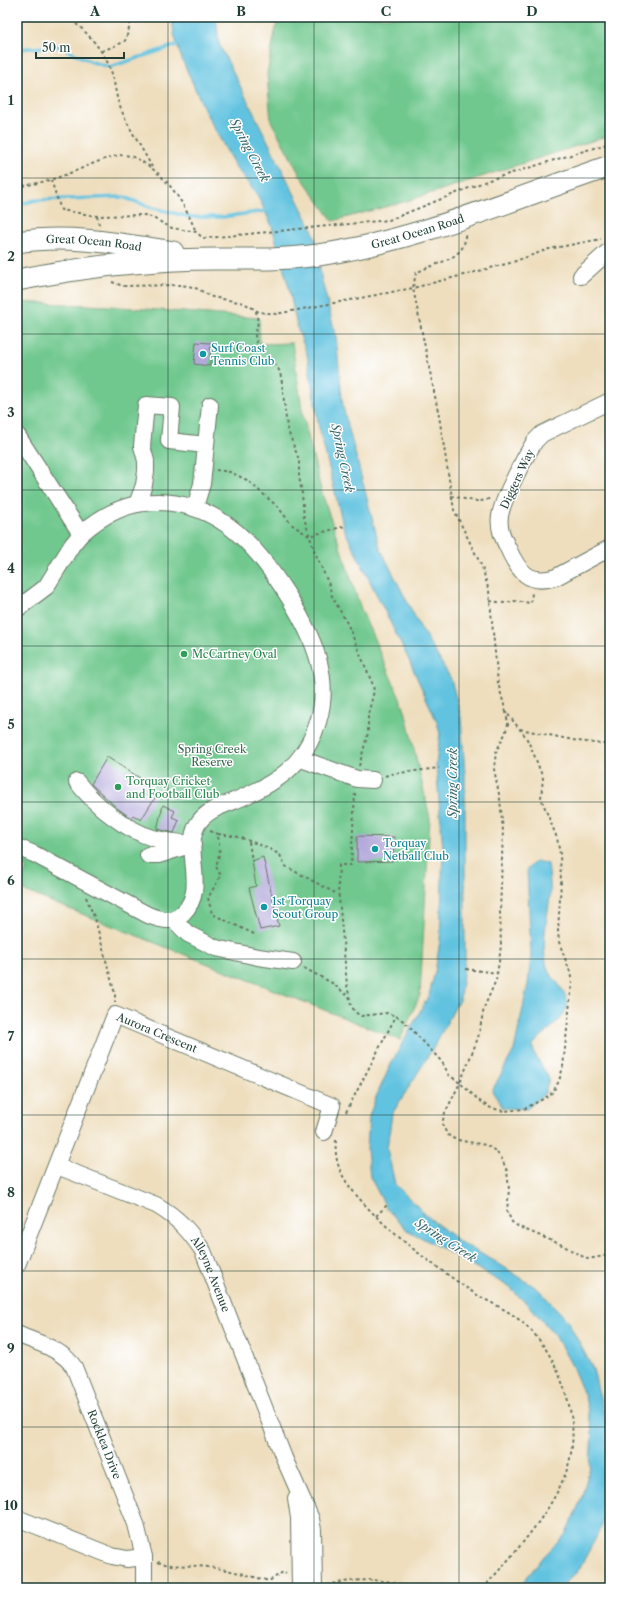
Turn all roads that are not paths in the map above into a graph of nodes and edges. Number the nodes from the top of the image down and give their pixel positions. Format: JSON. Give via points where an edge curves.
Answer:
{"nodes":[{"id":1,"x":610,"y":166,"type":"edge"},
{"id":2,"x":17,"y":242,"type":"edge"},
{"id":3,"x":608,"y":244,"type":"edge"},
{"id":4,"x":218,"y":259,"type":"junction"},
{"id":5,"x":581,"y":276,"type":"dead end"},
{"id":6,"x":17,"y":280,"type":"edge"},
{"id":7,"x":610,"y":401,"type":"edge"},
{"id":8,"x":210,"y":405,"type":"dead end"},
{"id":9,"x":17,"y":435,"type":"edge"},
{"id":10,"x":206,"y":445,"type":"junction"},
{"id":11,"x":137,"y":504,"type":"junction"},
{"id":12,"x":195,"y":507,"type":"junction"},
{"id":13,"x":81,"y":534,"type":"junction"},
{"id":14,"x":610,"y":548,"type":"edge"},
{"id":15,"x":17,"y":609,"type":"edge"},
{"id":16,"x":301,"y":759,"type":"junction"},
{"id":17,"x":373,"y":780,"type":"road end"},
{"id":18,"x":77,"y":782,"type":"dead end"},
{"id":19,"x":193,"y":844,"type":"junction"},
{"id":20,"x":17,"y":847,"type":"edge"},
{"id":21,"x":148,"y":855,"type":"dead end"},
{"id":22,"x":174,"y":920,"type":"junction"},
{"id":23,"x":293,"y":962,"type":"road end"},
{"id":24,"x":330,"y":1134,"type":"road end"},
{"id":25,"x":57,"y":1166,"type":"junction"},
{"id":26,"x":17,"y":1266,"type":"edge"},
{"id":27,"x":17,"y":1334,"type":"edge"},
{"id":28,"x":17,"y":1518,"type":"edge"},
{"id":29,"x":144,"y":1557,"type":"junction"},
{"id":30,"x":307,"y":1587,"type":"edge"},
{"id":31,"x":144,"y":1588,"type":"edge"}],
"edges":[{"from":1,"to":4,"type":"main road","name":"Great Ocean Road","via":[[384,243],[272,260]]},
{"from":2,"to":4,"type":"main road","name":"Great Ocean Road","via":[[57,238],[86,239]]},
{"from":3,"to":5,"type":"street"},
{"from":4,"to":6,"type":"main road","name":"Great Ocean Road","via":[[107,266]]},
{"from":7,"to":14,"type":"street","name":"Diggers Way","via":[[542,434],[505,499],[500,515],[501,533],[515,564],[520,571],[533,578],[548,580],[556,577]]},
{"from":8,"to":10,"type":"street"},
{"from":9,"to":13,"type":"street"},
{"from":10,"to":11,"type":"street","via":[[169,441],[172,406],[146,405],[142,446],[146,472]]},
{"from":10,"to":12,"type":"street","via":[[202,484]]},
{"from":11,"to":12,"type":"street","via":[[163,502]]},
{"from":11,"to":13,"type":"street","via":[[110,513]]},
{"from":12,"to":16,"type":"street","via":[[236,531],[264,561],[294,606],[315,648],[320,662],[324,695],[318,723]]},
{"from":13,"to":15,"type":"street","via":[[46,586]]},
{"from":16,"to":17,"type":"street","via":[[357,779]]},
{"from":16,"to":19,"type":"street","via":[[277,780],[203,817],[195,830]]},
{"from":18,"to":19,"type":"street","via":[[88,796],[139,832],[169,842]]},
{"from":19,"to":21,"type":"street","via":[[159,855]]},
{"from":19,"to":22,"type":"street","via":[[194,892],[187,910]]},
{"from":20,"to":22,"type":"street","via":[[148,915],[163,920]]},
{"from":22,"to":23,"type":"street","via":[[188,934],[216,948],[258,958]]},
{"from":24,"to":25,"type":"street","name":"Aurora Crescent","via":[[332,1106],[115,1015]]},
{"from":25,"to":26,"type":"street","name":"Aurora Crescent"},
{"from":25,"to":30,"type":"street","name":"Alleyne Avenue","via":[[156,1205],[170,1213],[192,1235],[203,1251],[284,1458],[297,1502]]},
{"from":27,"to":29,"type":"street","name":"Rocklea Drive","via":[[61,1353],[74,1367],[136,1524]]},
{"from":28,"to":29,"type":"street","via":[[112,1556],[127,1559]]},
{"from":29,"to":31,"type":"street","name":"Rocklea Drive"}]}
